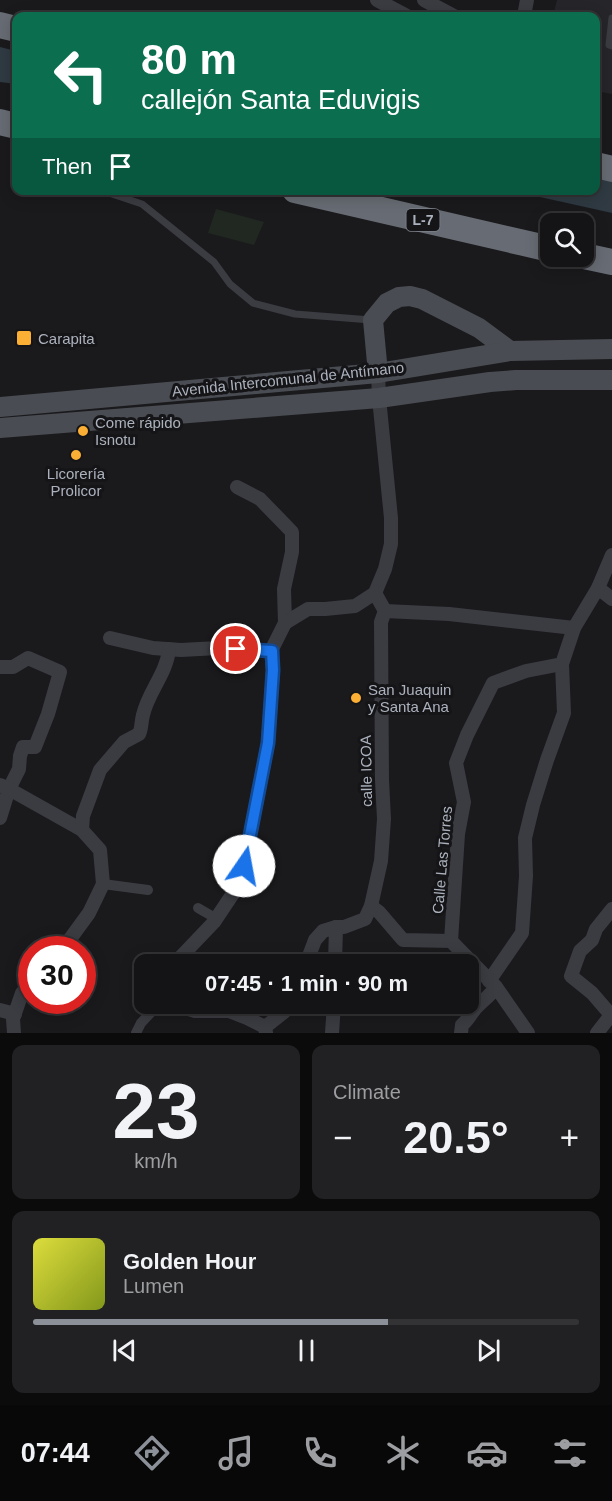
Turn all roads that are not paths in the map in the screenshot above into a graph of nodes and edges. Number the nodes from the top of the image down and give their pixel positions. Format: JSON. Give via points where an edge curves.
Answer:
{"nodes":[{"id":1,"x":377,"y":0,"type":"edge"},
{"id":2,"x":424,"y":0,"type":"edge"},
{"id":3,"x":400,"y":12,"type":"edge"},
{"id":4,"x":446,"y":12,"type":"edge"},
{"id":5,"x":612,"y":18,"type":"edge"},
{"id":6,"x":612,"y":46,"type":"edge"},
{"id":7,"x":115,"y":195,"type":"edge"},
{"id":8,"x":317,"y":195,"type":"edge"},
{"id":9,"x":540,"y":247,"type":"edge"},
{"id":10,"x":594,"y":258,"type":"edge"},
{"id":11,"x":612,"y":262,"type":"edge"},
{"id":12,"x":373,"y":320,"type":"junction"},
{"id":13,"x":612,"y":349,"type":"edge"},
{"id":14,"x":510,"y":351,"type":"junction"},
{"id":15,"x":378,"y":373,"type":"junction"},
{"id":16,"x":612,"y":380,"type":"edge"},
{"id":17,"x":379,"y":398,"type":"junction"},
{"id":18,"x":0,"y":407,"type":"edge"},
{"id":19,"x":0,"y":428,"type":"edge"},
{"id":20,"x":237,"y":487,"type":"dead end"},
{"id":21,"x":612,"y":555,"type":"edge"},
{"id":22,"x":598,"y":588,"type":"junction"},
{"id":23,"x":375,"y":592,"type":"junction"},
{"id":24,"x":612,"y":599,"type":"edge"},
{"id":25,"x":385,"y":611,"type":"junction"},
{"id":26,"x":285,"y":623,"type":"junction"},
{"id":27,"x":574,"y":628,"type":"junction"},
{"id":28,"x":110,"y":638,"type":"dead end"},
{"id":29,"x":169,"y":649,"type":"junction"},
{"id":30,"x":272,"y":651,"type":"junction"},
{"id":31,"x":562,"y":664,"type":"junction"},
{"id":32,"x":7,"y":667,"type":"edge"},
{"id":33,"x":5,"y":787,"type":"edge"},
{"id":34,"x":0,"y":818,"type":"edge"},
{"id":35,"x":82,"y":830,"type":"junction"},
{"id":36,"x":103,"y":884,"type":"junction"},
{"id":37,"x":148,"y":890,"type":"dead end"},
{"id":38,"x":371,"y":906,"type":"junction"},
{"id":39,"x":198,"y":908,"type":"dead end"},
{"id":40,"x":612,"y":909,"type":"edge"},
{"id":41,"x":217,"y":919,"type":"junction"},
{"id":42,"x":336,"y":927,"type":"junction"},
{"id":43,"x":72,"y":936,"type":"edge"},
{"id":44,"x":451,"y":941,"type":"junction"},
{"id":45,"x":184,"y":954,"type":"edge"},
{"id":46,"x":310,"y":954,"type":"edge"},
{"id":47,"x":335,"y":954,"type":"edge"},
{"id":48,"x":492,"y":984,"type":"junction"},
{"id":49,"x":18,"y":1005,"type":"edge"},
{"id":50,"x":0,"y":1010,"type":"edge"},
{"id":51,"x":15,"y":1014,"type":"junction"},
{"id":52,"x":150,"y":1014,"type":"edge"},
{"id":53,"x":237,"y":1014,"type":"edge"},
{"id":54,"x":282,"y":1014,"type":"edge"},
{"id":55,"x":333,"y":1014,"type":"edge"},
{"id":56,"x":266,"y":1030,"type":"edge"},
{"id":57,"x":15,"y":1033,"type":"edge"},
{"id":58,"x":136,"y":1033,"type":"edge"},
{"id":59,"x":332,"y":1033,"type":"edge"},
{"id":60,"x":461,"y":1033,"type":"edge"},
{"id":61,"x":528,"y":1033,"type":"edge"},
{"id":62,"x":597,"y":1033,"type":"edge"}],
"edges":[{"from":1,"to":3,"type":"street"},
{"from":2,"to":4,"type":"street"},
{"from":5,"to":6,"type":"lane"},
{"from":7,"to":12,"type":"lane","via":[[142,204],[214,262],[230,284],[253,303],[295,314]]},
{"from":8,"to":9,"type":"highway","number":"L-7"},
{"from":10,"to":11,"type":"highway"},
{"from":12,"to":14,"type":"main road","via":[[387,303],[410,296],[479,328]]},
{"from":12,"to":15,"type":"main road"},
{"from":13,"to":14,"type":"main road","name":"Avenida Intercomunal de Antímano"},
{"from":14,"to":15,"type":"main road","name":"Avenida Intercomunal de Antímano"},
{"from":15,"to":17,"type":"street"},
{"from":15,"to":18,"type":"main road","name":"Avenida Intercomunal de Antímano"},
{"from":16,"to":17,"type":"main road","name":"Avenida Intercomunal de Antímano","via":[[490,382]]},
{"from":17,"to":19,"type":"main road","name":"Avenida Intercomunal de Antímano"},
{"from":17,"to":23,"type":"street","via":[[392,544]]},
{"from":20,"to":26,"type":"street","via":[[260,499],[292,532],[284,589]]},
{"from":21,"to":22,"type":"street"},
{"from":22,"to":24,"type":"street"},
{"from":22,"to":27,"type":"street"},
{"from":23,"to":25,"type":"street"},
{"from":23,"to":26,"type":"street","via":[[355,606],[308,609]]},
{"from":25,"to":27,"type":"street"},
{"from":25,"to":38,"type":"street","name":"calle ICOA","via":[[381,622],[384,819],[381,861]]},
{"from":26,"to":30,"type":"street"},
{"from":27,"to":31,"type":"street"},
{"from":28,"to":29,"type":"street"},
{"from":29,"to":30,"type":"street"},
{"from":29,"to":35,"type":"street","via":[[140,734],[124,742],[100,770],[83,816]]},
{"from":30,"to":41,"type":"street","via":[[268,743],[255,815],[244,866]]},
{"from":31,"to":44,"type":"street","name":"Calle Las Torres","via":[[493,683],[467,735],[456,763],[464,802]]},
{"from":31,"to":48,"type":"street","via":[[564,713],[525,838],[522,933]]},
{"from":32,"to":33,"type":"street","via":[[27,658],[60,672],[35,747],[23,747],[19,769]]},
{"from":33,"to":34,"type":"street"},
{"from":33,"to":35,"type":"street"},
{"from":35,"to":36,"type":"street","via":[[100,849]]},
{"from":36,"to":37,"type":"street"},
{"from":36,"to":43,"type":"street","via":[[89,914]]},
{"from":38,"to":42,"type":"street","via":[[365,919]]},
{"from":38,"to":44,"type":"street","via":[[403,940]]},
{"from":39,"to":41,"type":"street"},
{"from":40,"to":62,"type":"street","via":[[580,951],[572,976],[611,1015]]},
{"from":41,"to":45,"type":"street"},
{"from":42,"to":46,"type":"street","via":[[323,931]]},
{"from":42,"to":47,"type":"street"},
{"from":44,"to":48,"type":"street"},
{"from":48,"to":60,"type":"street","via":[[490,996],[462,1024]]},
{"from":48,"to":61,"type":"street"},
{"from":49,"to":51,"type":"street"},
{"from":50,"to":51,"type":"street"},
{"from":51,"to":57,"type":"street"},
{"from":52,"to":58,"type":"street"},
{"from":53,"to":56,"type":"street"},
{"from":54,"to":56,"type":"street"},
{"from":55,"to":59,"type":"street"}]}
